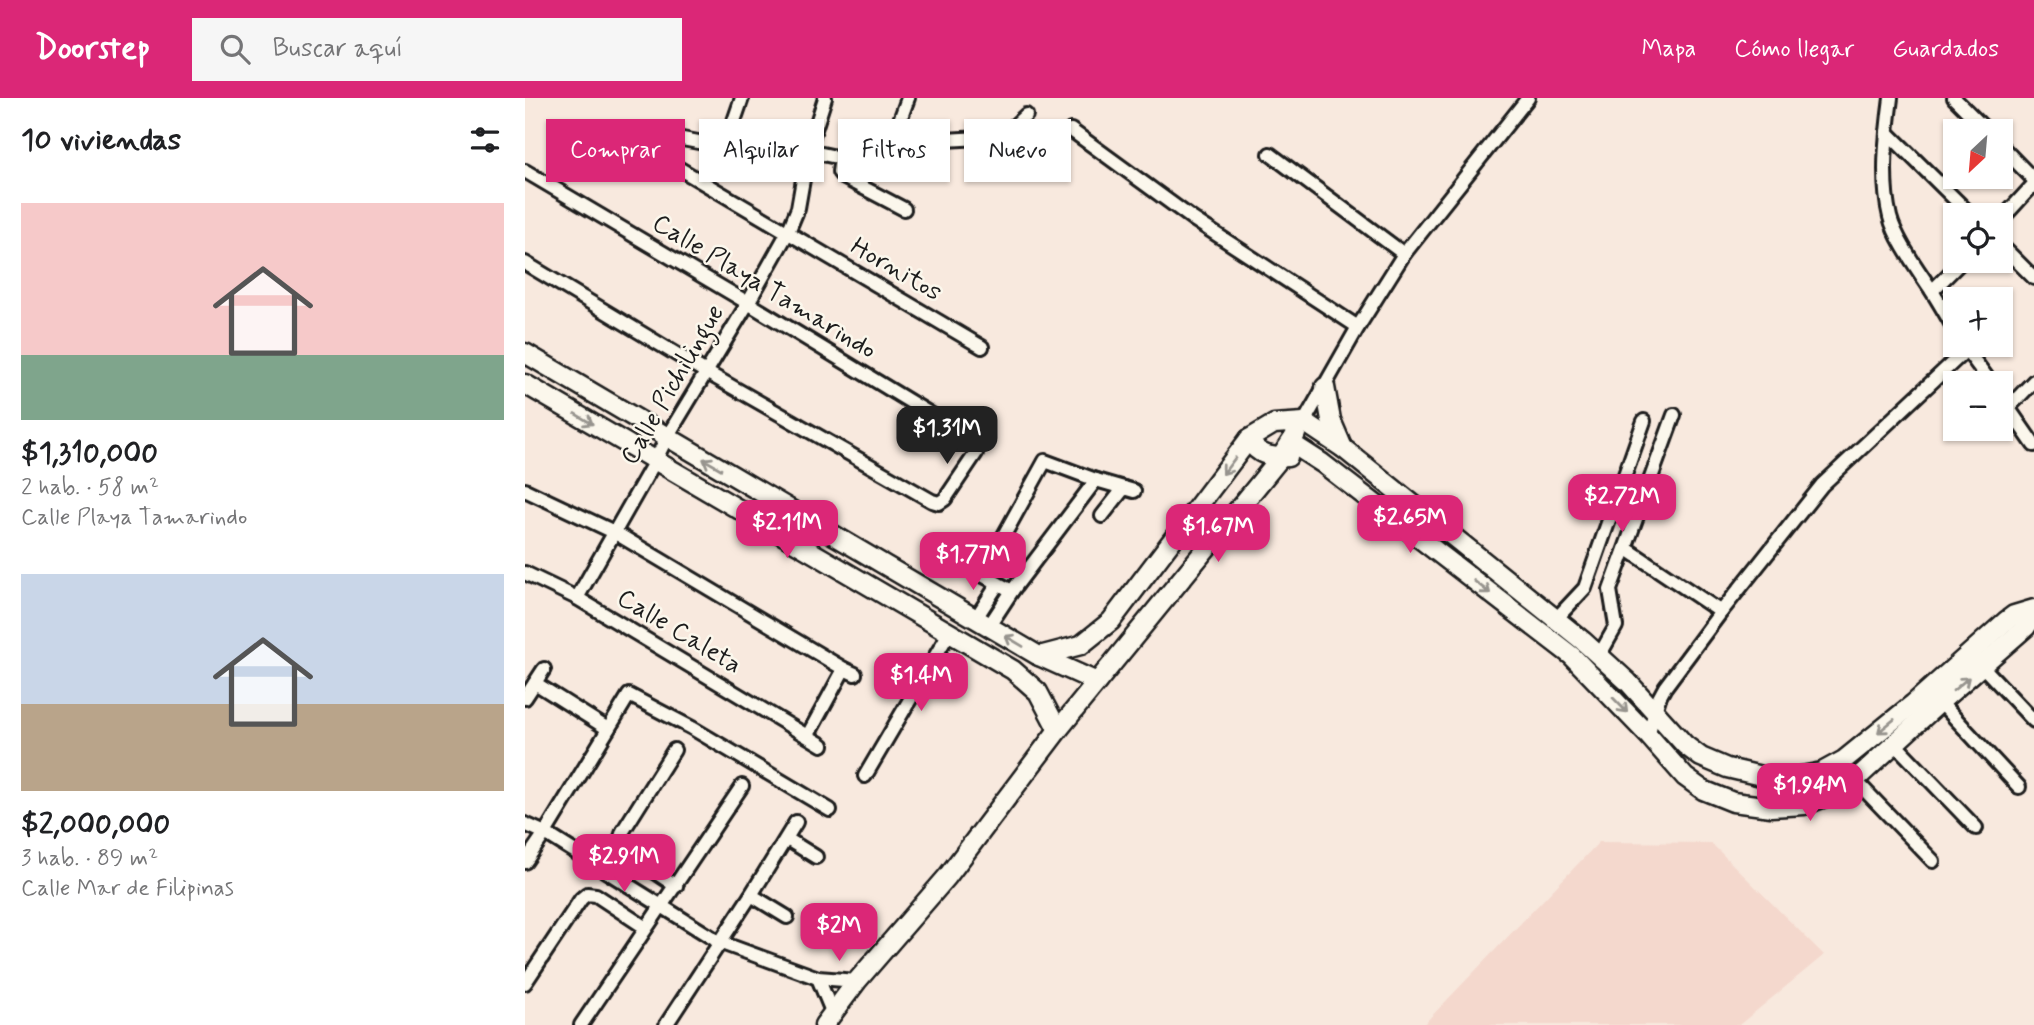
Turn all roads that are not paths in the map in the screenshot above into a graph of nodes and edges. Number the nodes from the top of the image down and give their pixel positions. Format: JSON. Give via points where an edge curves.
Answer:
{"nodes":[{"id":1,"x":742,"y":98,"type":"edge"},
{"id":2,"x":825,"y":98,"type":"edge"},
{"id":3,"x":908,"y":98,"type":"edge"},
{"id":4,"x":1528,"y":98,"type":"edge"},
{"id":5,"x":1891,"y":98,"type":"edge"},
{"id":6,"x":1954,"y":98,"type":"edge"},
{"id":7,"x":1026,"y":115,"type":"dead end"},
{"id":8,"x":735,"y":119,"type":"edge"},
{"id":9,"x":818,"y":119,"type":"edge"},
{"id":10,"x":900,"y":119,"type":"edge"},
{"id":11,"x":1975,"y":119,"type":"edge"},
{"id":12,"x":1071,"y":130,"type":"dead end"},
{"id":13,"x":1887,"y":132,"type":"junction"},
{"id":14,"x":950,"y":140,"type":"edge"},
{"id":15,"x":1271,"y":153,"type":"dead end"},
{"id":16,"x":2013,"y":159,"type":"edge"},
{"id":17,"x":525,"y":171,"type":"edge"},
{"id":18,"x":685,"y":172,"type":"edge"},
{"id":19,"x":803,"y":182,"type":"edge"},
{"id":20,"x":853,"y":182,"type":"edge"},
{"id":21,"x":2034,"y":182,"type":"edge"},
{"id":22,"x":1959,"y":203,"type":"edge"},
{"id":23,"x":2013,"y":205,"type":"edge"},
{"id":24,"x":904,"y":209,"type":"dead end"},
{"id":25,"x":788,"y":232,"type":"junction"},
{"id":26,"x":1404,"y":254,"type":"junction"},
{"id":27,"x":2013,"y":257,"type":"edge"},
{"id":28,"x":525,"y":263,"type":"edge"},
{"id":29,"x":1950,"y":273,"type":"edge"},
{"id":30,"x":2034,"y":278,"type":"edge"},
{"id":31,"x":1932,"y":291,"type":"junction"},
{"id":32,"x":748,"y":303,"type":"junction"},
{"id":33,"x":1943,"y":310,"type":"edge"},
{"id":34,"x":1358,"y":327,"type":"junction"},
{"id":35,"x":982,"y":346,"type":"dead end"},
{"id":36,"x":525,"y":354,"type":"edge"},
{"id":37,"x":1954,"y":357,"type":"edge"},
{"id":38,"x":706,"y":372,"type":"junction"},
{"id":39,"x":2034,"y":382,"type":"edge"},
{"id":40,"x":525,"y":384,"type":"edge"},
{"id":41,"x":1325,"y":387,"type":"junction"},
{"id":42,"x":2013,"y":403,"type":"edge"},
{"id":43,"x":1674,"y":415,"type":"dead end"},
{"id":44,"x":2013,"y":415,"type":"edge"},
{"id":45,"x":1644,"y":421,"type":"dead end"},
{"id":46,"x":1304,"y":422,"type":"junction"},
{"id":47,"x":667,"y":437,"type":"junction"},
{"id":48,"x":1249,"y":439,"type":"junction"},
{"id":49,"x":2034,"y":445,"type":"edge"},
{"id":50,"x":1343,"y":448,"type":"junction"},
{"id":51,"x":1286,"y":450,"type":"junction"},
{"id":52,"x":655,"y":461,"type":"junction"},
{"id":53,"x":1096,"y":480,"type":"junction"},
{"id":54,"x":525,"y":489,"type":"edge"},
{"id":55,"x":1102,"y":516,"type":"dead end"},
{"id":56,"x":614,"y":532,"type":"junction"},
{"id":57,"x":1627,"y":549,"type":"junction"},
{"id":58,"x":525,"y":573,"type":"edge"},
{"id":59,"x":997,"y":583,"type":"junction"},
{"id":60,"x":1012,"y":591,"type":"junction"},
{"id":61,"x":1523,"y":593,"type":"junction"},
{"id":62,"x":577,"y":598,"type":"junction"},
{"id":63,"x":1508,"y":607,"type":"junction"},
{"id":64,"x":2034,"y":609,"type":"edge"},
{"id":65,"x":1721,"y":612,"type":"junction"},
{"id":66,"x":917,"y":614,"type":"junction"},
{"id":67,"x":976,"y":618,"type":"junction"},
{"id":68,"x":1559,"y":623,"type":"junction"},
{"id":69,"x":2027,"y":623,"type":"edge"},
{"id":70,"x":949,"y":633,"type":"junction"},
{"id":71,"x":1578,"y":649,"type":"junction"},
{"id":72,"x":1039,"y":656,"type":"junction"},
{"id":73,"x":1599,"y":656,"type":"junction"},
{"id":74,"x":1982,"y":666,"type":"junction"},
{"id":75,"x":544,"y":669,"type":"dead end"},
{"id":76,"x":1097,"y":681,"type":"junction"},
{"id":77,"x":535,"y":683,"type":"junction"},
{"id":78,"x":525,"y":698,"type":"edge"},
{"id":79,"x":1940,"y":702,"type":"junction"},
{"id":80,"x":1655,"y":710,"type":"junction"},
{"id":81,"x":2034,"y":722,"type":"edge"},
{"id":82,"x":608,"y":729,"type":"junction"},
{"id":83,"x":1058,"y":730,"type":"junction"},
{"id":84,"x":808,"y":735,"type":"junction"},
{"id":85,"x":1648,"y":735,"type":"junction"},
{"id":86,"x":1895,"y":744,"type":"junction"},
{"id":87,"x":822,"y":745,"type":"dead end"},
{"id":88,"x":674,"y":750,"type":"dead end"},
{"id":89,"x":865,"y":776,"type":"dead end"},
{"id":90,"x":1856,"y":780,"type":"junction"},
{"id":91,"x":742,"y":786,"type":"dead end"},
{"id":92,"x":2019,"y":787,"type":"dead end"},
{"id":93,"x":830,"y":810,"type":"dead end"},
{"id":94,"x":796,"y":822,"type":"dead end"},
{"id":95,"x":525,"y":824,"type":"edge"},
{"id":96,"x":1976,"y":828,"type":"dead end"},
{"id":97,"x":545,"y":833,"type":"junction"},
{"id":98,"x":787,"y":839,"type":"junction"},
{"id":99,"x":816,"y":857,"type":"dead end"},
{"id":100,"x":1933,"y":861,"type":"dead end"},
{"id":101,"x":525,"y":862,"type":"edge"},
{"id":102,"x":676,"y":886,"type":"junction"},
{"id":103,"x":751,"y":895,"type":"junction"},
{"id":104,"x":661,"y":907,"type":"junction"},
{"id":105,"x":787,"y":917,"type":"dead end"},
{"id":106,"x":646,"y":928,"type":"junction"},
{"id":107,"x":719,"y":942,"type":"junction"},
{"id":108,"x":818,"y":978,"type":"junction"},
{"id":109,"x":857,"y":981,"type":"junction"},
{"id":110,"x":525,"y":983,"type":"edge"},
{"id":111,"x":828,"y":1020,"type":"edge"},
{"id":112,"x":581,"y":1025,"type":"edge"},
{"id":113,"x":666,"y":1025,"type":"edge"}],
"edges":[{"from":1,"to":8,"type":"street"},
{"from":2,"to":9,"type":"street","name":"Calle Pichilingue"},
{"from":3,"to":10,"type":"street"},
{"from":4,"to":26,"type":"street"},
{"from":5,"to":13,"type":"street"},
{"from":6,"to":11,"type":"street"},
{"from":7,"to":14,"type":"street","via":[[1000,134]]},
{"from":12,"to":34,"type":"street","via":[[1193,219]]},
{"from":13,"to":22,"type":"street"},
{"from":13,"to":31,"type":"street","via":[[1885,177],[1890,218]]},
{"from":15,"to":26,"type":"street"},
{"from":16,"to":21,"type":"street"},
{"from":17,"to":32,"type":"street","name":"Calle Playa Tamarindo"},
{"from":18,"to":25,"type":"street","name":"Hornitos"},
{"from":19,"to":25,"type":"street","name":"Calle Pichilingue"},
{"from":20,"to":24,"type":"street"},
{"from":21,"to":23,"type":"street"},
{"from":25,"to":32,"type":"street","name":"Calle Pichilingue"},
{"from":25,"to":35,"type":"street","name":"Hornitos"},
{"from":26,"to":34,"type":"street"},
{"from":27,"to":30,"type":"street"},
{"from":28,"to":38,"type":"street"},
{"from":29,"to":31,"type":"street"},
{"from":31,"to":33,"type":"street"},
{"from":32,"to":38,"type":"street","name":"Calle Pichilingue"},
{"from":32,"to":38,"type":"street","name":"Calle Playa Tamarindo","via":[[973,440],[975,453],[946,499],[932,501]]},
{"from":34,"to":41,"type":"street"},
{"from":36,"to":47,"type":"main road"},
{"from":37,"to":65,"type":"street","via":[[1822,485]]},
{"from":38,"to":47,"type":"street","name":"Calle Pichilingue"},
{"from":39,"to":42,"type":"street"},
{"from":40,"to":52,"type":"main road","one_way":true},
{"from":41,"to":46,"type":"street"},
{"from":41,"to":50,"type":"main road","via":[[1331,420]]},
{"from":43,"to":57,"type":"street"},
{"from":44,"to":49,"type":"street"},
{"from":45,"to":68,"type":"street","via":[[1585,587]]},
{"from":46,"to":48,"type":"main road","via":[[1274,424]]},
{"from":46,"to":50,"type":"main road"},
{"from":46,"to":51,"type":"main road"},
{"from":47,"to":52,"type":"street","name":"Calle Pichilingue"},
{"from":67,"to":47,"type":"main road","one_way":true},
{"from":48,"to":51,"type":"main road","via":[[1258,452]]},
{"from":48,"to":72,"type":"main road","one_way":true,"via":[[1111,621],[1081,645]]},
{"from":50,"to":61,"type":"main road"},
{"from":51,"to":63,"type":"main road","one_way":true,"via":[[1322,463]]},
{"from":51,"to":76,"type":"main road"},
{"from":52,"to":56,"type":"street","name":"Calle Pichilingue"},
{"from":52,"to":66,"type":"main road"},
{"from":53,"to":55,"type":"street","via":[[1129,489]]},
{"from":53,"to":59,"type":"street","via":[[1045,461],[982,575]]},
{"from":53,"to":60,"type":"street"},
{"from":54,"to":56,"type":"street"},
{"from":56,"to":62,"type":"street","name":"Calle Pichilingue"},
{"from":56,"to":84,"type":"street","via":[[850,671]]},
{"from":57,"to":65,"type":"street"},
{"from":57,"to":73,"type":"street","via":[[1610,590],[1616,626]]},
{"from":58,"to":62,"type":"street","name":"Calle Caleta"},
{"from":59,"to":60,"type":"street"},
{"from":59,"to":67,"type":"street"},
{"from":60,"to":67,"type":"street"},
{"from":61,"to":63,"type":"main road"},
{"from":61,"to":68,"type":"main road"},
{"from":62,"to":84,"type":"street","name":"Calle Caleta"},
{"from":63,"to":71,"type":"main road","via":[[1549,638]]},
{"from":64,"to":69,"type":"main road"},
{"from":65,"to":80,"type":"street","via":[[1665,687]]},
{"from":66,"to":67,"type":"main road","via":[[927,601]]},
{"from":66,"to":70,"type":"main road"},
{"from":72,"to":67,"type":"main road","one_way":true},
{"from":68,"to":71,"type":"main road"},
{"from":69,"to":74,"type":"main road"},
{"from":69,"to":80,"type":"main road","one_way":true,"via":[[1844,760],[1797,778],[1770,778],[1701,757]]},
{"from":70,"to":83,"type":"main road","via":[[1013,670],[1038,692]]},
{"from":70,"to":89,"type":"street"},
{"from":71,"to":73,"type":"main road"},
{"from":71,"to":85,"type":"main road","one_way":true},
{"from":72,"to":76,"type":"main road"},
{"from":73,"to":80,"type":"main road"},
{"from":79,"to":74,"type":"main road","one_way":true},
{"from":74,"to":81,"type":"street"},
{"from":75,"to":77,"type":"street"},
{"from":76,"to":83,"type":"main road"},
{"from":77,"to":78,"type":"street"},
{"from":77,"to":82,"type":"street"},
{"from":79,"to":86,"type":"main road"},
{"from":79,"to":92,"type":"street"},
{"from":80,"to":85,"type":"street"},
{"from":82,"to":93,"type":"street","via":[[629,695]]},
{"from":82,"to":97,"type":"street"},
{"from":83,"to":109,"type":"main road","via":[[947,877]]},
{"from":84,"to":87,"type":"street","name":"Calle Caleta"},
{"from":85,"to":90,"type":"main road","via":[[1685,777],[1733,802],[1804,805]]},
{"from":86,"to":90,"type":"main road"},
{"from":86,"to":96,"type":"street"},
{"from":88,"to":102,"type":"street","via":[[619,843]]},
{"from":90,"to":100,"type":"street"},
{"from":91,"to":102,"type":"street"},
{"from":94,"to":98,"type":"street"},
{"from":95,"to":97,"type":"street"},
{"from":97,"to":101,"type":"street"},
{"from":97,"to":104,"type":"street"},
{"from":98,"to":99,"type":"street"},
{"from":98,"to":103,"type":"street"},
{"from":102,"to":104,"type":"street"},
{"from":103,"to":105,"type":"street"},
{"from":103,"to":107,"type":"street"},
{"from":104,"to":106,"type":"street"},
{"from":104,"to":107,"type":"street"},
{"from":106,"to":110,"type":"street","via":[[596,895],[587,894]]},
{"from":106,"to":112,"type":"street"},
{"from":107,"to":108,"type":"street"},
{"from":107,"to":113,"type":"street"},
{"from":108,"to":109,"type":"street"},
{"from":108,"to":111,"type":"street"},
{"from":109,"to":111,"type":"main road"}]}
